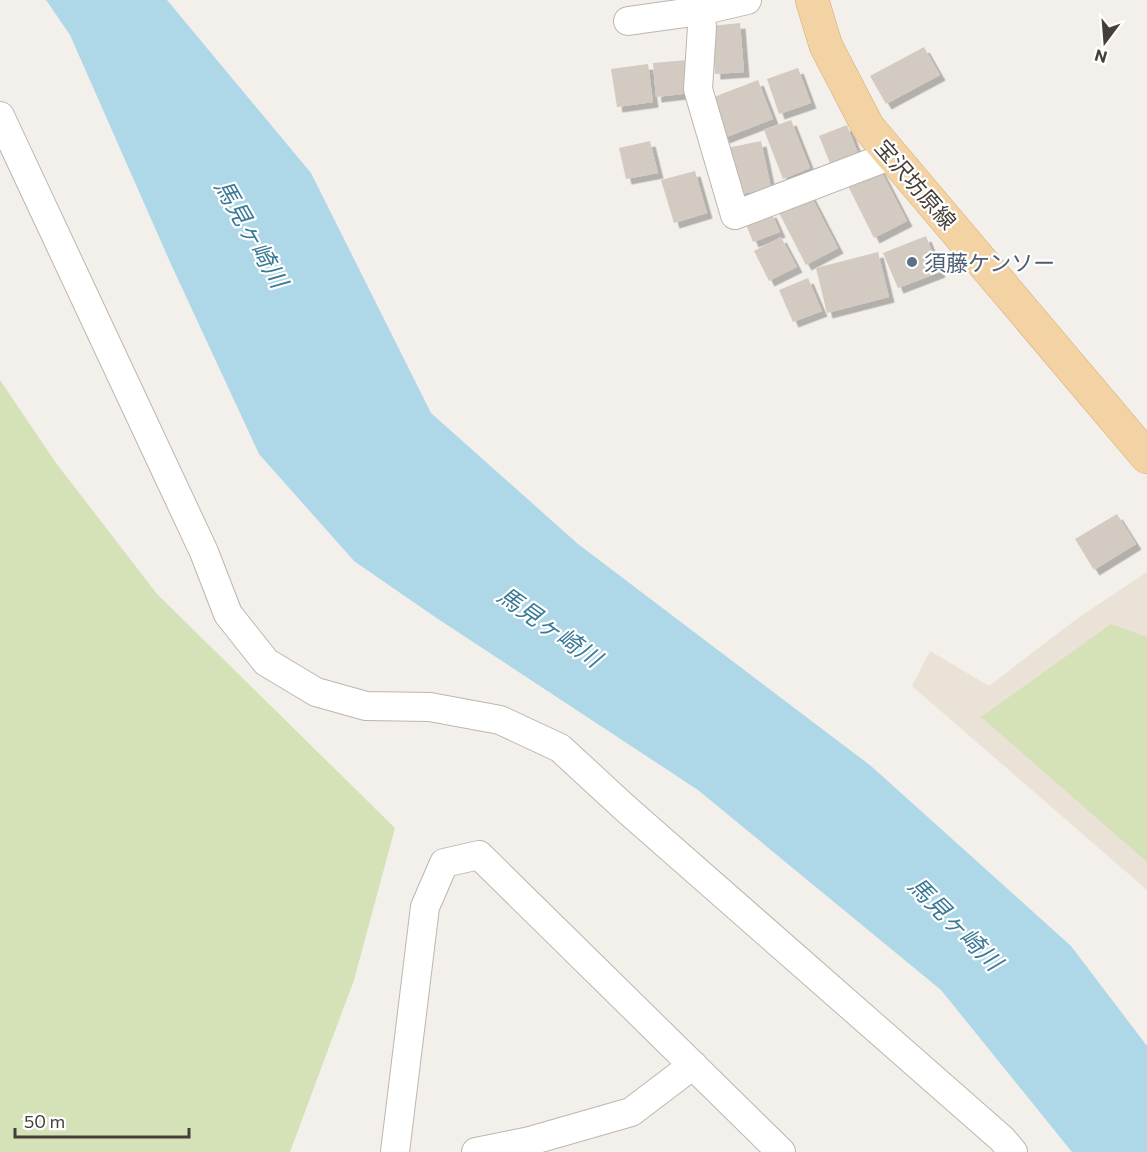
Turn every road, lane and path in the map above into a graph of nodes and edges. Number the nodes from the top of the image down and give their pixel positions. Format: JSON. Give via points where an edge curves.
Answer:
{"nodes":[{"id":1,"x":747,"y":0,"type":"edge"},
{"id":2,"x":812,"y":0,"type":"edge"},
{"id":3,"x":699,"y":11,"type":"junction"},
{"id":4,"x":628,"y":21,"type":"dead end"},
{"id":5,"x":0,"y":116,"type":"edge"},
{"id":6,"x":892,"y":155,"type":"junction"},
{"id":7,"x":1147,"y":457,"type":"edge"},
{"id":8,"x":693,"y":1065,"type":"junction"},
{"id":9,"x":532,"y":1147,"type":"edge"},
{"id":10,"x":395,"y":1152,"type":"edge"},
{"id":11,"x":476,"y":1152,"type":"edge"},
{"id":12,"x":781,"y":1152,"type":"edge"},
{"id":13,"x":1013,"y":1152,"type":"edge"}],
"edges":[{"from":1,"to":3,"type":"street"},
{"from":2,"to":6,"type":"main road","name":"宝沢坊原線","via":[[831,56],[868,127]]},
{"from":3,"to":4,"type":"street"},
{"from":3,"to":6,"type":"street","via":[[699,89],[735,216]]},
{"from":5,"to":13,"type":"street","via":[[204,552],[228,614],[266,662],[326,695],[366,706],[430,707],[500,720],[560,748]]},
{"from":6,"to":7,"type":"main road","name":"宝沢坊原線"},
{"from":8,"to":9,"type":"street","via":[[631,1112]]},
{"from":8,"to":10,"type":"street","via":[[479,855],[444,863],[425,907]]},
{"from":8,"to":12,"type":"street"},
{"from":9,"to":11,"type":"street"}]}
